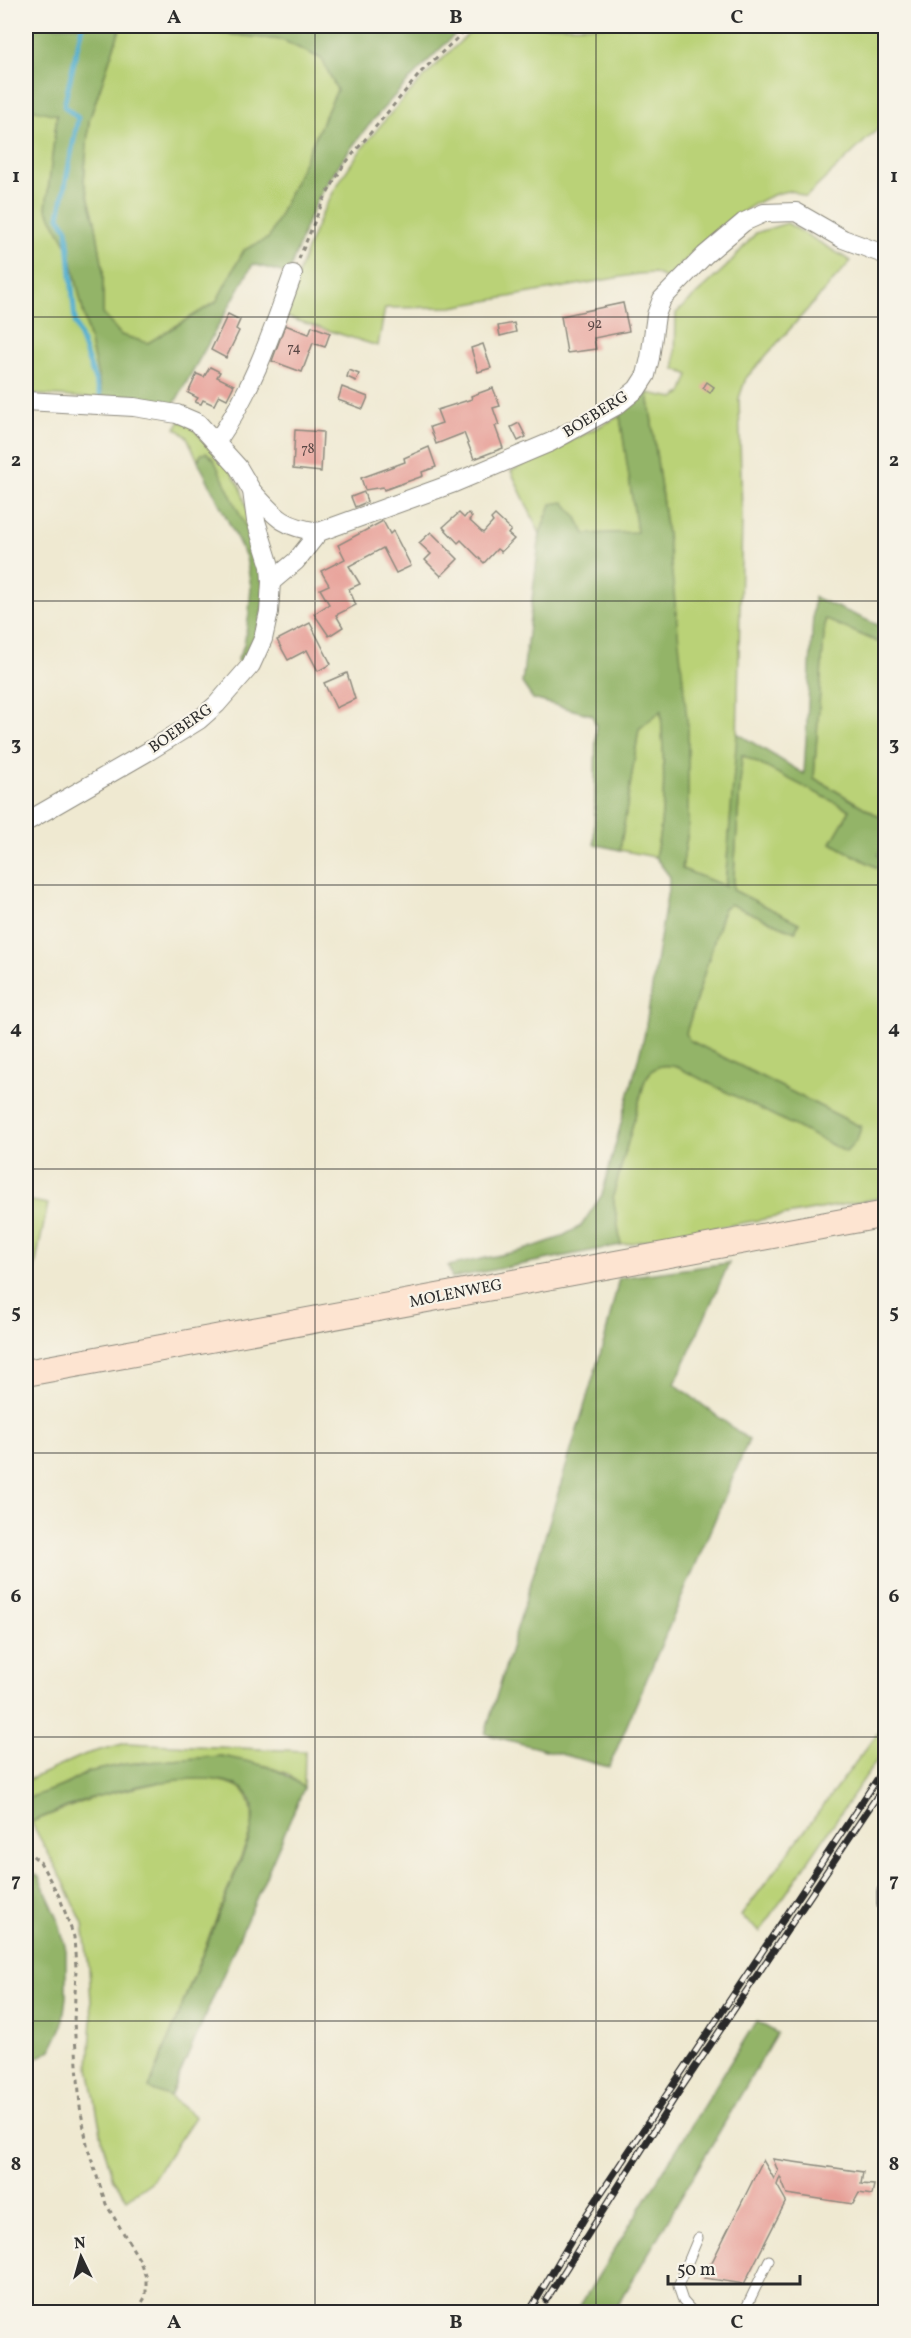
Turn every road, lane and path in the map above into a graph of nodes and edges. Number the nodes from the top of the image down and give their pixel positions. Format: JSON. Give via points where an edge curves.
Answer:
{"nodes":[{"id":1,"x":470,"y":26,"type":"edge"},
{"id":2,"x":885,"y":255,"type":"edge"},
{"id":3,"x":293,"y":274,"type":"joint"},
{"id":4,"x":26,"y":401,"type":"edge"},
{"id":5,"x":216,"y":443,"type":"junction"},
{"id":6,"x":252,"y":491,"type":"junction"},
{"id":7,"x":319,"y":532,"type":"junction"},
{"id":8,"x":271,"y":582,"type":"junction"},
{"id":9,"x":26,"y":822,"type":"edge"},
{"id":10,"x":885,"y":1214,"type":"edge"},
{"id":11,"x":26,"y":1373,"type":"edge"},
{"id":12,"x":26,"y":1850,"type":"edge"},
{"id":13,"x":885,"y":1893,"type":"edge"},
{"id":14,"x":885,"y":1904,"type":"edge"},
{"id":15,"x":698,"y":2238,"type":"dead end"},
{"id":16,"x":769,"y":2260,"type":"dead end"},
{"id":17,"x":136,"y":2313,"type":"edge"},
{"id":18,"x":693,"y":2313,"type":"edge"},
{"id":19,"x":744,"y":2313,"type":"edge"}],
"edges":[{"from":1,"to":3,"type":"path","via":[[422,71],[343,166],[323,201]]},
{"from":2,"to":7,"type":"street","name":"BOEBERG","via":[[796,212],[764,213],[744,222],[662,299],[646,375],[637,389],[616,406],[551,442],[454,483]]},
{"from":3,"to":5,"type":"street","via":[[267,348],[236,414]]},
{"from":4,"to":5,"type":"street","name":"BOEBERG","via":[[134,407],[177,414],[198,423]]},
{"from":5,"to":6,"type":"street","name":"BOEBERG","via":[[238,467]]},
{"from":6,"to":7,"type":"street","name":"BOEBERG","via":[[279,520],[297,529]]},
{"from":6,"to":8,"type":"street","name":"BOEBERG"},
{"from":7,"to":8,"type":"street","via":[[296,561]]},
{"from":8,"to":9,"type":"street","name":"BOEBERG","via":[[263,639],[251,665],[217,704],[149,751]]},
{"from":10,"to":11,"type":"main road","name":"MOLENWEG"},
{"from":12,"to":17,"type":"path","via":[[40,1862],[60,1898],[74,1938],[80,2107],[88,2149],[106,2204],[146,2277],[146,2296]]},
{"from":13,"to":14,"type":"street"},
{"from":15,"to":18,"type":"lane","via":[[678,2286],[682,2301]]},
{"from":16,"to":19,"type":"lane"}]}
